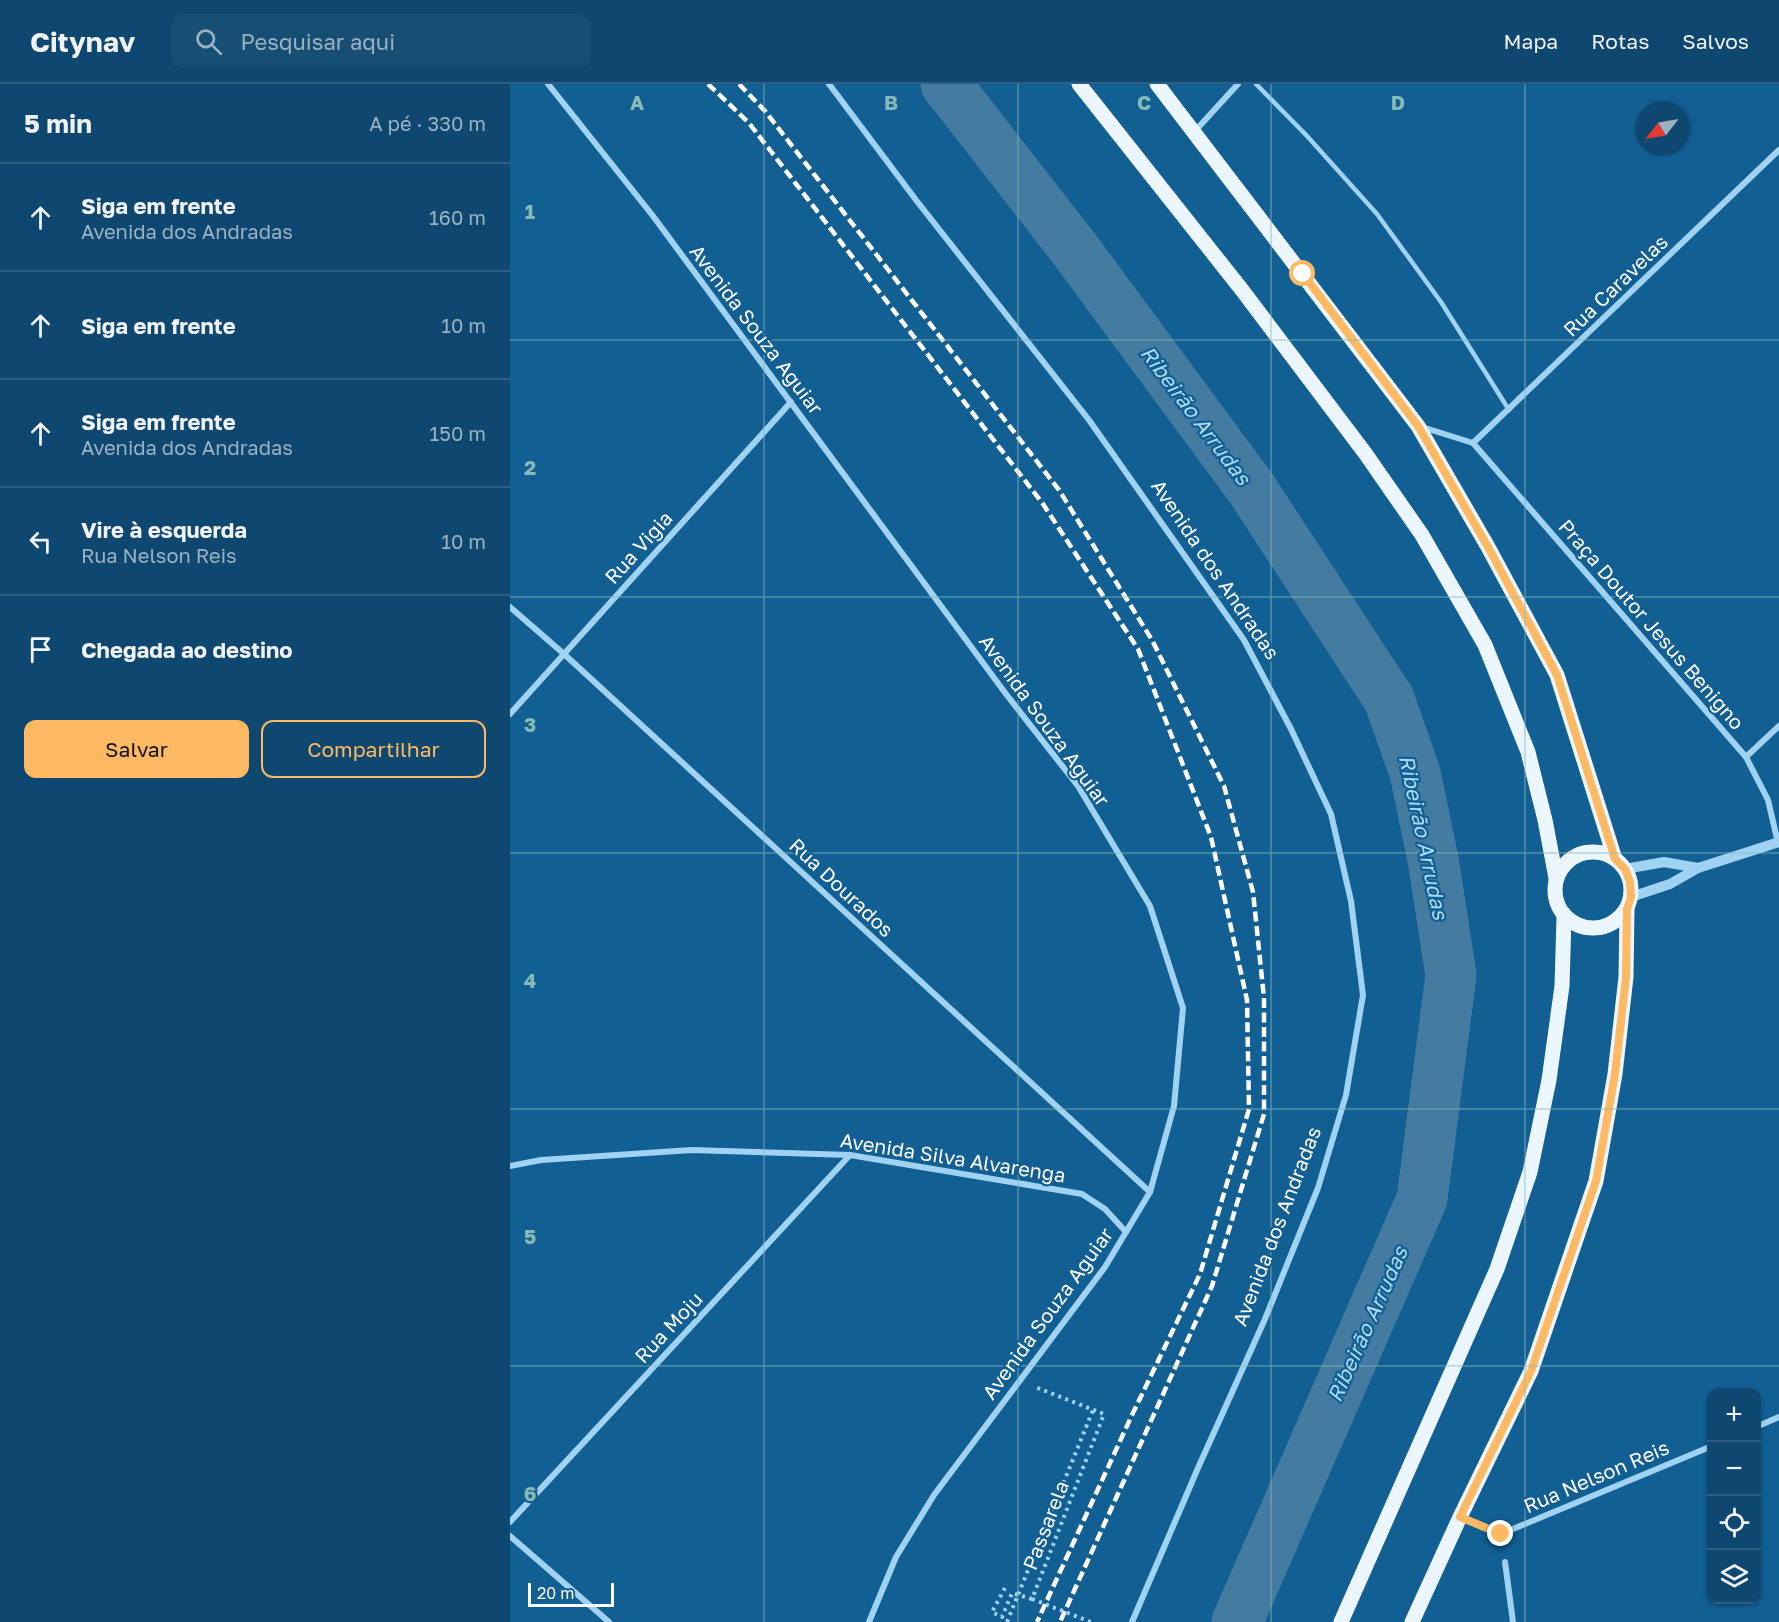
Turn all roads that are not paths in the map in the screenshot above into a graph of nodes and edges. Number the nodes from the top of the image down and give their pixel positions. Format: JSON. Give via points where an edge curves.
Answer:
{"nodes":[{"id":1,"x":548,"y":84,"type":"edge"},
{"id":2,"x":829,"y":84,"type":"edge"},
{"id":3,"x":1079,"y":84,"type":"edge"},
{"id":4,"x":1157,"y":84,"type":"edge"},
{"id":5,"x":1238,"y":84,"type":"edge"},
{"id":6,"x":1256,"y":84,"type":"edge"},
{"id":7,"x":1195,"y":132,"type":"junction"},
{"id":8,"x":1779,"y":150,"type":"edge"},
{"id":9,"x":791,"y":402,"type":"junction"},
{"id":10,"x":1509,"y":410,"type":"junction"},
{"id":11,"x":1418,"y":426,"type":"junction"},
{"id":12,"x":1473,"y":443,"type":"junction"},
{"id":13,"x":510,"y":607,"type":"edge"},
{"id":14,"x":564,"y":654,"type":"junction"},
{"id":15,"x":510,"y":714,"type":"edge"},
{"id":16,"x":1779,"y":726,"type":"edge"},
{"id":17,"x":1746,"y":757,"type":"junction"},
{"id":18,"x":1778,"y":842,"type":"edge"},
{"id":19,"x":1620,"y":864,"type":"junction"},
{"id":20,"x":1698,"y":868,"type":"junction"},
{"id":21,"x":1556,"y":878,"type":"junction"},
{"id":22,"x":1629,"y":903,"type":"junction"},
{"id":23,"x":1564,"y":916,"type":"junction"},
{"id":24,"x":850,"y":1155,"type":"junction"},
{"id":25,"x":510,"y":1166,"type":"edge"},
{"id":26,"x":1150,"y":1192,"type":"junction"},
{"id":27,"x":1126,"y":1232,"type":"junction"},
{"id":28,"x":1779,"y":1418,"type":"edge"},
{"id":29,"x":1761,"y":1425,"type":"edge"},
{"id":30,"x":1707,"y":1448,"type":"edge"},
{"id":31,"x":1460,"y":1517,"type":"junction"},
{"id":32,"x":510,"y":1522,"type":"edge"},
{"id":33,"x":510,"y":1536,"type":"edge"},
{"id":34,"x":1505,"y":1562,"type":"dead end"},
{"id":35,"x":609,"y":1622,"type":"edge"},
{"id":36,"x":869,"y":1622,"type":"edge"},
{"id":37,"x":1132,"y":1622,"type":"edge"},
{"id":38,"x":1341,"y":1622,"type":"edge"},
{"id":39,"x":1412,"y":1622,"type":"edge"},
{"id":40,"x":1514,"y":1622,"type":"edge"}],
"edges":[{"from":1,"to":9,"type":"street","name":"Avenida Souza Aguiar"},
{"from":2,"to":37,"type":"street","name":"Avenida dos Andradas","via":[[1089,420],[1244,640],[1331,814],[1351,901],[1363,995],[1346,1095],[1318,1188]]},
{"from":3,"to":21,"type":"main road","via":[[1234,280],[1422,535],[1485,645],[1528,752]]},
{"from":4,"to":7,"type":"main road"},
{"from":5,"to":7,"type":"street"},
{"from":6,"to":10,"type":"lane","via":[[1377,214],[1441,302]]},
{"from":7,"to":11,"type":"main road"},
{"from":8,"to":10,"type":"street","name":"Rua Caravelas"},
{"from":9,"to":14,"type":"street","name":"Rua Vigia"},
{"from":9,"to":26,"type":"street","name":"Avenida Souza Aguiar","via":[[1078,786],[1150,906],[1183,1008],[1174,1106]]},
{"from":10,"to":12,"type":"street","name":"Rua Caravelas"},
{"from":11,"to":12,"type":"street"},
{"from":11,"to":19,"type":"main road","via":[[1557,675]]},
{"from":12,"to":17,"type":"street","name":"Praça Doutor Jesus Benigno"},
{"from":13,"to":14,"type":"street","name":"Rua Dourados"},
{"from":14,"to":15,"type":"street","name":"Rua Vigia"},
{"from":14,"to":26,"type":"street","name":"Rua Dourados"},
{"from":16,"to":17,"type":"street"},
{"from":17,"to":18,"type":"street","name":"Praça Doutor Jesus Benigno","via":[[1768,800]]},
{"from":18,"to":20,"type":"street"},
{"from":19,"to":20,"type":"street","via":[[1664,862]]},
{"from":19,"to":21,"type":"main road","via":[[1598,852],[1580,854],[1569,859]]},
{"from":19,"to":22,"type":"main road","via":[[1630,882]]},
{"from":20,"to":22,"type":"street"},
{"from":21,"to":23,"type":"main road","via":[[1554,892]]},
{"from":22,"to":23,"type":"main road","via":[[1615,923],[1598,929],[1579,927]]},
{"from":22,"to":31,"type":"main road","via":[[1626,977],[1615,1074],[1596,1181],[1531,1371]]},
{"from":23,"to":38,"type":"main road","via":[[1562,986],[1549,1080],[1530,1172],[1497,1269]]},
{"from":24,"to":25,"type":"street","name":"Avenida Silva Alvarenga","via":[[692,1150],[542,1160]]},
{"from":24,"to":27,"type":"street","name":"Avenida Silva Alvarenga","via":[[1082,1194],[1105,1209]]},
{"from":24,"to":32,"type":"street","name":"Rua Moju"},
{"from":26,"to":27,"type":"street","name":"Avenida Souza Aguiar"},
{"from":27,"to":36,"type":"street","name":"Avenida Souza Aguiar","via":[[1106,1267],[934,1495],[897,1557]]},
{"from":28,"to":29,"type":"street"},
{"from":30,"to":31,"type":"street","name":"Rua Nelson Reis","via":[[1501,1534]]},
{"from":31,"to":39,"type":"main road"},
{"from":33,"to":35,"type":"street"},
{"from":34,"to":40,"type":"street"}]}
